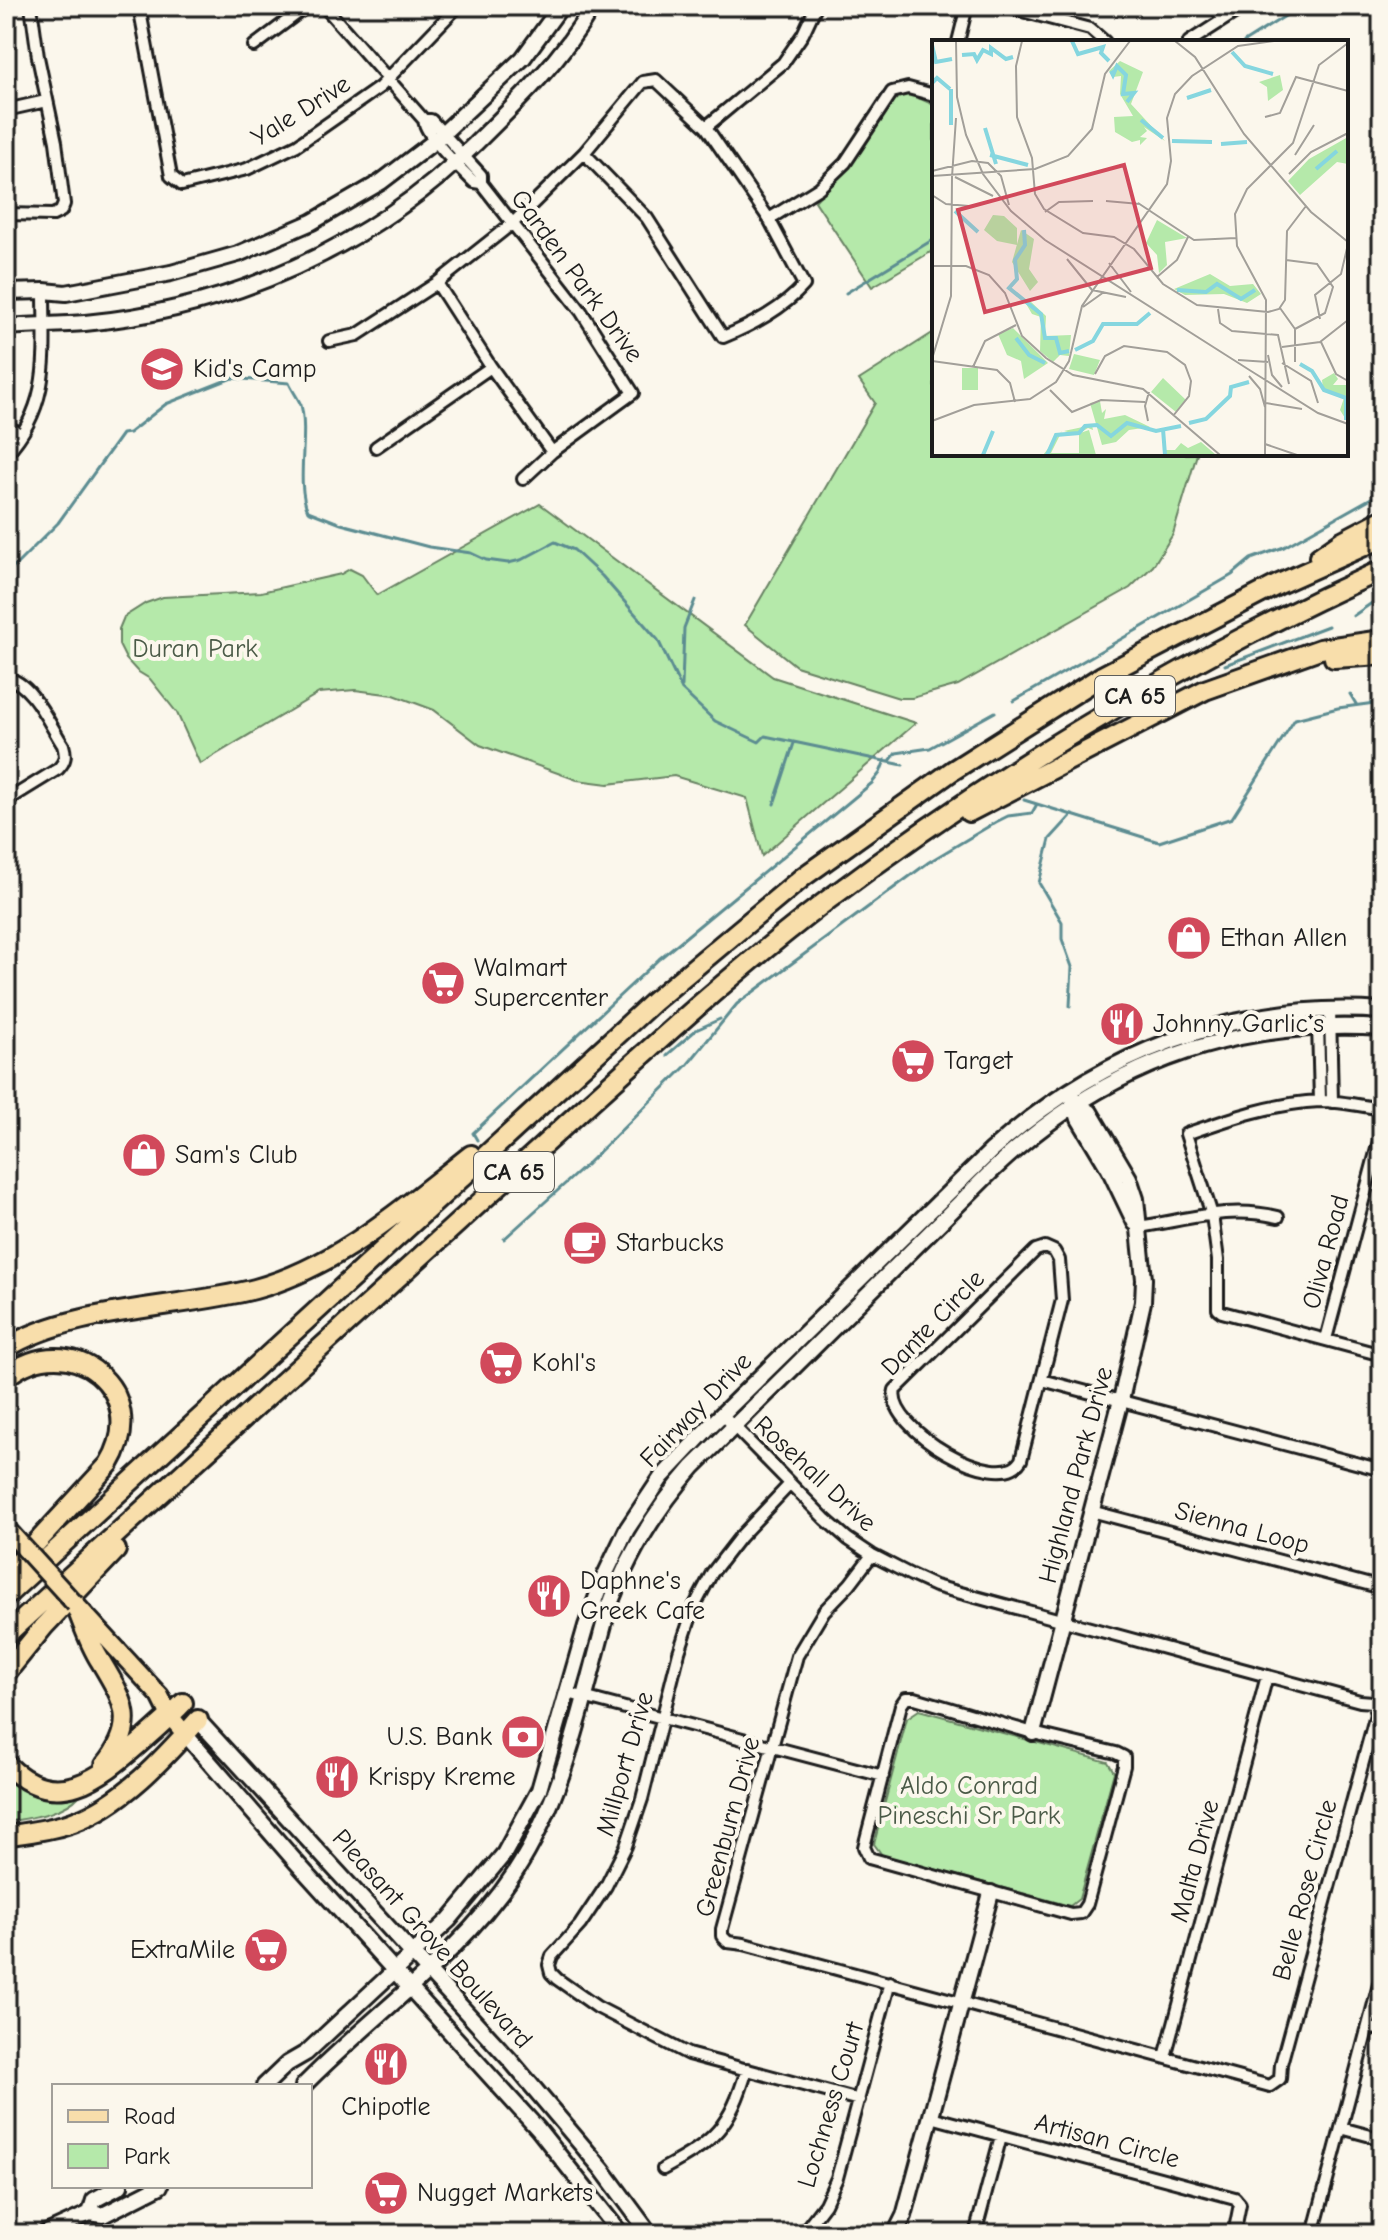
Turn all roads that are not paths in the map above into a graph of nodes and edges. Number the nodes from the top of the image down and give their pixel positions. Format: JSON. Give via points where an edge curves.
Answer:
{"nodes":[{"id":1,"x":31,"y":6,"type":"edge"},
{"id":2,"x":139,"y":6,"type":"edge"},
{"id":3,"x":307,"y":6,"type":"edge"},
{"id":4,"x":324,"y":6,"type":"edge"},
{"id":5,"x":458,"y":6,"type":"edge"},
{"id":6,"x":561,"y":6,"type":"edge"},
{"id":7,"x":593,"y":6,"type":"edge"},
{"id":8,"x":816,"y":6,"type":"edge"},
{"id":9,"x":967,"y":6,"type":"edge"},
{"id":10,"x":1003,"y":6,"type":"edge"},
{"id":11,"x":1215,"y":6,"type":"edge"},
{"id":12,"x":1245,"y":6,"type":"edge"},
{"id":13,"x":1223,"y":19,"type":"junction"},
{"id":14,"x":958,"y":40,"type":"edge"},
{"id":15,"x":1103,"y":40,"type":"edge"},
{"id":16,"x":1192,"y":40,"type":"edge"},
{"id":17,"x":254,"y":46,"type":"dead end"},
{"id":18,"x":388,"y":80,"type":"junction"},
{"id":19,"x":932,"y":94,"type":"edge"},
{"id":20,"x":46,"y":101,"type":"junction"},
{"id":21,"x":6,"y":110,"type":"edge"},
{"id":22,"x":706,"y":127,"type":"junction"},
{"id":23,"x":440,"y":137,"type":"junction"},
{"id":24,"x":584,"y":153,"type":"junction"},
{"id":25,"x":456,"y":156,"type":"junction"},
{"id":26,"x":6,"y":214,"type":"edge"},
{"id":27,"x":769,"y":219,"type":"junction"},
{"id":28,"x":514,"y":222,"type":"junction"},
{"id":29,"x":437,"y":283,"type":"junction"},
{"id":30,"x":44,"y":291,"type":"junction"},
{"id":31,"x":6,"y":292,"type":"edge"},
{"id":32,"x":44,"y":325,"type":"junction"},
{"id":33,"x":6,"y":327,"type":"edge"},
{"id":34,"x":329,"y":341,"type":"dead end"},
{"id":35,"x":491,"y":367,"type":"junction"},
{"id":36,"x":6,"y":425,"type":"edge"},
{"id":37,"x":21,"y":435,"type":"junction"},
{"id":38,"x":376,"y":447,"type":"dead end"},
{"id":39,"x":552,"y":452,"type":"junction"},
{"id":40,"x":6,"y":454,"type":"edge"},
{"id":41,"x":523,"y":479,"type":"dead end"},
{"id":42,"x":1382,"y":520,"type":"edge"},
{"id":43,"x":1382,"y":538,"type":"edge"},
{"id":44,"x":1382,"y":570,"type":"edge"},
{"id":45,"x":1279,"y":584,"type":"junction"},
{"id":46,"x":1382,"y":640,"type":"edge"},
{"id":47,"x":1382,"y":655,"type":"edge"},
{"id":48,"x":1276,"y":667,"type":"junction"},
{"id":49,"x":6,"y":678,"type":"edge"},
{"id":50,"x":6,"y":801,"type":"edge"},
{"id":51,"x":902,"y":846,"type":"junction"},
{"id":52,"x":1324,"y":1009,"type":"junction"},
{"id":53,"x":1382,"y":1011,"type":"edge"},
{"id":54,"x":1324,"y":1026,"type":"junction"},
{"id":55,"x":1382,"y":1028,"type":"edge"},
{"id":56,"x":622,"y":1031,"type":"junction"},
{"id":57,"x":1071,"y":1097,"type":"junction"},
{"id":58,"x":1320,"y":1101,"type":"junction"},
{"id":59,"x":1332,"y":1102,"type":"junction"},
{"id":60,"x":1382,"y":1109,"type":"edge"},
{"id":61,"x":1382,"y":1130,"type":"edge"},
{"id":62,"x":931,"y":1209,"type":"junction"},
{"id":63,"x":1212,"y":1215,"type":"junction"},
{"id":64,"x":1278,"y":1217,"type":"dead end"},
{"id":65,"x":1138,"y":1227,"type":"junction"},
{"id":66,"x":849,"y":1312,"type":"junction"},
{"id":67,"x":1326,"y":1339,"type":"junction"},
{"id":68,"x":6,"y":1348,"type":"edge"},
{"id":69,"x":1382,"y":1355,"type":"edge"},
{"id":70,"x":6,"y":1377,"type":"edge"},
{"id":71,"x":1042,"y":1380,"type":"junction"},
{"id":72,"x":1121,"y":1400,"type":"junction"},
{"id":73,"x":722,"y":1414,"type":"junction"},
{"id":74,"x":733,"y":1427,"type":"junction"},
{"id":75,"x":1382,"y":1470,"type":"edge"},
{"id":76,"x":790,"y":1484,"type":"junction"},
{"id":77,"x":1091,"y":1511,"type":"junction"},
{"id":78,"x":139,"y":1514,"type":"junction"},
{"id":79,"x":6,"y":1528,"type":"edge"},
{"id":80,"x":872,"y":1555,"type":"junction"},
{"id":81,"x":6,"y":1576,"type":"edge"},
{"id":82,"x":1382,"y":1588,"type":"edge"},
{"id":83,"x":6,"y":1596,"type":"edge"},
{"id":84,"x":75,"y":1604,"type":"joint"},
{"id":85,"x":1063,"y":1621,"type":"junction"},
{"id":86,"x":93,"y":1633,"type":"junction"},
{"id":87,"x":6,"y":1635,"type":"edge"},
{"id":88,"x":6,"y":1673,"type":"edge"},
{"id":89,"x":1267,"y":1676,"type":"junction"},
{"id":90,"x":568,"y":1693,"type":"junction"},
{"id":91,"x":585,"y":1696,"type":"junction"},
{"id":92,"x":176,"y":1710,"type":"junction"},
{"id":93,"x":662,"y":1719,"type":"junction"},
{"id":94,"x":198,"y":1720,"type":"junction"},
{"id":95,"x":1033,"y":1733,"type":"junction"},
{"id":96,"x":185,"y":1734,"type":"junction"},
{"id":97,"x":772,"y":1748,"type":"junction"},
{"id":98,"x":6,"y":1764,"type":"edge"},
{"id":99,"x":883,"y":1776,"type":"junction"},
{"id":100,"x":96,"y":1777,"type":"junction"},
{"id":101,"x":6,"y":1836,"type":"edge"},
{"id":102,"x":991,"y":1893,"type":"junction"},
{"id":103,"x":414,"y":1954,"type":"junction"},
{"id":104,"x":395,"y":1970,"type":"junction"},
{"id":105,"x":428,"y":1970,"type":"junction"},
{"id":106,"x":1382,"y":1973,"type":"edge"},
{"id":107,"x":890,"y":1982,"type":"junction"},
{"id":108,"x":409,"y":1986,"type":"junction"},
{"id":109,"x":961,"y":2002,"type":"junction"},
{"id":110,"x":1368,"y":2027,"type":"junction"},
{"id":111,"x":1382,"y":2030,"type":"edge"},
{"id":112,"x":1165,"y":2057,"type":"junction"},
{"id":113,"x":747,"y":2069,"type":"junction"},
{"id":114,"x":266,"y":2084,"type":"edge"},
{"id":115,"x":305,"y":2084,"type":"edge"},
{"id":116,"x":859,"y":2100,"type":"junction"},
{"id":117,"x":931,"y":2117,"type":"junction"},
{"id":118,"x":1341,"y":2128,"type":"junction"},
{"id":119,"x":1001,"y":2136,"type":"junction"},
{"id":120,"x":1382,"y":2139,"type":"edge"},
{"id":121,"x":663,"y":2169,"type":"dead end"},
{"id":122,"x":583,"y":2185,"type":"junction"},
{"id":123,"x":116,"y":2188,"type":"edge"},
{"id":124,"x":139,"y":2188,"type":"edge"},
{"id":125,"x":155,"y":2188,"type":"edge"},
{"id":126,"x":96,"y":2214,"type":"junction"},
{"id":127,"x":1318,"y":2233,"type":"edge"},
{"id":128,"x":44,"y":2234,"type":"edge"},
{"id":129,"x":621,"y":2234,"type":"edge"},
{"id":130,"x":650,"y":2234,"type":"edge"},
{"id":131,"x":802,"y":2234,"type":"edge"},
{"id":132,"x":895,"y":2234,"type":"edge"},
{"id":133,"x":975,"y":2234,"type":"edge"},
{"id":134,"x":1234,"y":2234,"type":"edge"}],
"edges":[{"from":1,"to":20,"type":"street"},
{"from":2,"to":18,"type":"street","name":"Yale Drive","via":[[171,176],[182,185],[247,169],[297,145]]},
{"from":3,"to":17,"type":"street"},
{"from":4,"to":18,"type":"street","name":"Garden Park Drive"},
{"from":5,"to":18,"type":"street"},
{"from":6,"to":23,"type":"main road","via":[[523,58]]},
{"from":7,"to":25,"type":"main road","via":[[526,96]]},
{"from":8,"to":22,"type":"street","via":[[783,63]]},
{"from":9,"to":14,"type":"street"},
{"from":10,"to":15,"type":"street","via":[[1090,29]]},
{"from":11,"to":13,"type":"street"},
{"from":12,"to":13,"type":"street"},
{"from":13,"to":16,"type":"street"},
{"from":18,"to":23,"type":"street","name":"Garden Park Drive","via":[[424,120],[431,120]]},
{"from":19,"to":27,"type":"street","via":[[908,88],[892,92],[845,163],[819,188]]},
{"from":20,"to":21,"type":"street"},
{"from":20,"to":26,"type":"street","via":[[64,204],[53,215]]},
{"from":22,"to":24,"type":"street","via":[[656,80],[643,82]]},
{"from":22,"to":27,"type":"street"},
{"from":23,"to":25,"type":"street","name":"Garden Park Drive"},
{"from":23,"to":30,"type":"main road","via":[[365,192],[260,246],[171,273],[66,293]]},
{"from":24,"to":27,"type":"street","via":[[647,218],[723,337],[794,297],[804,285]]},
{"from":24,"to":28,"type":"street"},
{"from":25,"to":28,"type":"street","name":"Garden Park Drive"},
{"from":25,"to":32,"type":"main road","via":[[374,225],[272,278],[162,310]]},
{"from":28,"to":29,"type":"street"},
{"from":28,"to":39,"type":"street","name":"Garden Park Drive","via":[[581,311],[633,393]]},
{"from":29,"to":34,"type":"street","via":[[357,335]]},
{"from":29,"to":35,"type":"street"},
{"from":30,"to":31,"type":"main road"},
{"from":30,"to":32,"type":"street"},
{"from":32,"to":33,"type":"main road"},
{"from":32,"to":37,"type":"street","via":[[43,384]]},
{"from":35,"to":38,"type":"street"},
{"from":35,"to":39,"type":"street"},
{"from":36,"to":37,"type":"street"},
{"from":37,"to":40,"type":"street"},
{"from":39,"to":41,"type":"street"},
{"from":42,"to":45,"type":"highway"},
{"from":43,"to":45,"type":"highway","number":"CA 65"},
{"from":44,"to":51,"type":"highway","number":"CA 65","via":[[1188,664],[1037,755]]},
{"from":45,"to":56,"type":"highway","number":"CA 65","via":[[1102,676],[880,820],[741,927]]},
{"from":46,"to":48,"type":"highway","via":[[1320,649]]},
{"from":47,"to":48,"type":"highway"},
{"from":48,"to":51,"type":"highway","via":[[1205,690]]},
{"from":49,"to":50,"type":"street","via":[[28,689],[66,754],[58,769]]},
{"from":51,"to":78,"type":"highway","number":"CA 65","via":[[709,995]]},
{"from":52,"to":53,"type":"main road","name":"Fairway Drive"},
{"from":52,"to":54,"type":"street"},
{"from":52,"to":57,"type":"main road","name":"Fairway Drive","via":[[1247,1019],[1187,1035],[1133,1056]]},
{"from":54,"to":55,"type":"main road","name":"Fairway Drive"},
{"from":54,"to":57,"type":"main road","name":"Fairway Drive","via":[[1213,1043]]},
{"from":54,"to":58,"type":"street"},
{"from":54,"to":59,"type":"street"},
{"from":56,"to":68,"type":"highway","via":[[430,1187],[312,1266],[254,1289],[66,1324]]},
{"from":56,"to":83,"type":"highway","number":"CA 65"},
{"from":57,"to":62,"type":"main road","name":"Fairway Drive","via":[[1029,1117]]},
{"from":57,"to":65,"type":"main road","name":"Highland Park Drive","via":[[1090,1112],[1122,1163],[1136,1199]]},
{"from":57,"to":66,"type":"main road","name":"Fairway Drive"},
{"from":58,"to":59,"type":"street"},
{"from":58,"to":63,"type":"street","via":[[1231,1118],[1186,1134]]},
{"from":59,"to":60,"type":"street"},
{"from":61,"to":67,"type":"street","name":"Oliva Road"},
{"from":62,"to":66,"type":"main road","via":[[927,1223],[869,1281]]},
{"from":62,"to":73,"type":"main road","name":"Fairway Drive"},
{"from":63,"to":64,"type":"street","via":[[1242,1211]]},
{"from":63,"to":65,"type":"street"},
{"from":63,"to":67,"type":"street","via":[[1218,1309]]},
{"from":65,"to":72,"type":"main road","name":"Highland Park Drive","via":[[1143,1302]]},
{"from":66,"to":74,"type":"main road","name":"Fairway Drive"},
{"from":67,"to":69,"type":"street"},
{"from":70,"to":81,"type":"highway","via":[[25,1363],[48,1357],[83,1363],[109,1385],[122,1429],[109,1464]]},
{"from":71,"to":71,"type":"street","name":"Dante Circle","via":[[1021,1460],[1007,1471],[944,1452],[897,1410],[894,1400],[898,1385],[1045,1247],[1058,1256],[1063,1291]]},
{"from":71,"to":72,"type":"street"},
{"from":72,"to":75,"type":"street"},
{"from":72,"to":77,"type":"main road","name":"Highland Park Drive"},
{"from":73,"to":74,"type":"street","name":"Rosehall Drive"},
{"from":73,"to":90,"type":"main road","name":"Fairway Drive","via":[[661,1478],[619,1543],[594,1601]]},
{"from":74,"to":76,"type":"street","name":"Rosehall Drive"},
{"from":74,"to":91,"type":"main road","name":"Fairway Drive","via":[[681,1480],[637,1543],[608,1610]]},
{"from":76,"to":80,"type":"street","name":"Rosehall Drive"},
{"from":76,"to":93,"type":"street","name":"Millport Drive","via":[[712,1573],[686,1627]]},
{"from":77,"to":82,"type":"street","name":"Sienna Loop"},
{"from":77,"to":85,"type":"main road","name":"Highland Park Drive"},
{"from":78,"to":87,"type":"highway","number":"CA 65"},
{"from":78,"to":88,"type":"highway","via":[[122,1543]]},
{"from":79,"to":84,"type":"main road","bridge":true},
{"from":80,"to":85,"type":"street","name":"Rosehall Drive","via":[[935,1586]]},
{"from":80,"to":97,"type":"street","name":"Greenburn Drive","via":[[803,1642]]},
{"from":84,"to":86,"type":"highway"},
{"from":85,"to":89,"type":"street","name":"Belle Rose Circle"},
{"from":85,"to":95,"type":"main road","name":"Highland Park Drive"},
{"from":86,"to":92,"type":"main road"},
{"from":86,"to":100,"type":"highway","via":[[125,1718],[117,1749]]},
{"from":89,"to":112,"type":"street","name":"Malta Drive"},
{"from":89,"to":112,"type":"street","name":"Belle Rose Circle","via":[[1368,1700],[1376,1710],[1280,2079],[1270,2086]]},
{"from":90,"to":91,"type":"street"},
{"from":90,"to":103,"type":"main road","name":"Fairway Drive","via":[[539,1790],[518,1830],[477,1889]]},
{"from":91,"to":93,"type":"street"},
{"from":91,"to":105,"type":"main road","name":"Fairway Drive","via":[[562,1777],[526,1855],[477,1922]]},
{"from":92,"to":94,"type":"main road","name":"Pleasant Grove Boulevard"},
{"from":92,"to":96,"type":"main road","name":"Pleasant Grove Boulevard"},
{"from":92,"to":100,"type":"highway"},
{"from":93,"to":97,"type":"street"},
{"from":93,"to":113,"type":"street","name":"Millport Drive","via":[[626,1846],[606,1886],[549,1965],[551,1973],[597,2007],[653,2038],[688,2054]]},
{"from":94,"to":96,"type":"highway"},
{"from":94,"to":103,"type":"main road","name":"Pleasant Grove Boulevard"},
{"from":95,"to":99,"type":"street","via":[[906,1698]]},
{"from":95,"to":102,"type":"street","via":[[1116,1753],[1124,1757],[1124,1766],[1081,1913]]},
{"from":96,"to":101,"type":"highway","via":[[96,1811],[74,1822]]},
{"from":96,"to":104,"type":"main road","name":"Pleasant Grove Boulevard"},
{"from":97,"to":99,"type":"street"},
{"from":97,"to":107,"type":"street","name":"Greenburn Drive","via":[[722,1936],[728,1942]]},
{"from":98,"to":100,"type":"highway","via":[[25,1780],[55,1789]]},
{"from":99,"to":102,"type":"street","via":[[864,1847],[869,1858]]},
{"from":102,"to":109,"type":"main road"},
{"from":103,"to":104,"type":"main road","name":"Fairway Drive"},
{"from":103,"to":105,"type":"main road","name":"Pleasant Grove Boulevard"},
{"from":104,"to":108,"type":"main road","name":"Pleasant Grove Boulevard"},
{"from":104,"to":114,"type":"main road","name":"Fairway Drive"},
{"from":105,"to":108,"type":"main road","name":"Fairway Drive"},
{"from":105,"to":130,"type":"main road","name":"Pleasant Grove Boulevard","via":[[577,2139]]},
{"from":106,"to":110,"type":"street"},
{"from":107,"to":109,"type":"street","name":"Greenburn Drive"},
{"from":107,"to":116,"type":"street","name":"Lochness Court"},
{"from":108,"to":115,"type":"main road","name":"Fairway Drive"},
{"from":108,"to":122,"type":"main road","name":"Pleasant Grove Boulevard"},
{"from":109,"to":112,"type":"street","name":"Belle Rose Circle"},
{"from":109,"to":117,"type":"main road"},
{"from":110,"to":111,"type":"street"},
{"from":110,"to":118,"type":"street"},
{"from":113,"to":116,"type":"street","name":"Millport Drive"},
{"from":113,"to":121,"type":"street","via":[[729,2119],[718,2133]]},
{"from":116,"to":131,"type":"street","name":"Lochness Court","via":[[837,2178]]},
{"from":117,"to":119,"type":"street","name":"Artisan Circle"},
{"from":117,"to":132,"type":"main road"},
{"from":118,"to":120,"type":"street"},
{"from":118,"to":127,"type":"street"},
{"from":119,"to":133,"type":"street"},
{"from":119,"to":134,"type":"street","name":"Artisan Circle","via":[[1235,2198],[1240,2204]]},
{"from":122,"to":129,"type":"main road","name":"Pleasant Grove Boulevard"},
{"from":122,"to":130,"type":"main road","via":[[593,2178],[600,2181],[641,2233]]},
{"from":123,"to":126,"type":"main road","via":[[94,2200]]},
{"from":124,"to":126,"type":"main road"},
{"from":125,"to":126,"type":"main road"},
{"from":126,"to":128,"type":"main road"}]}
